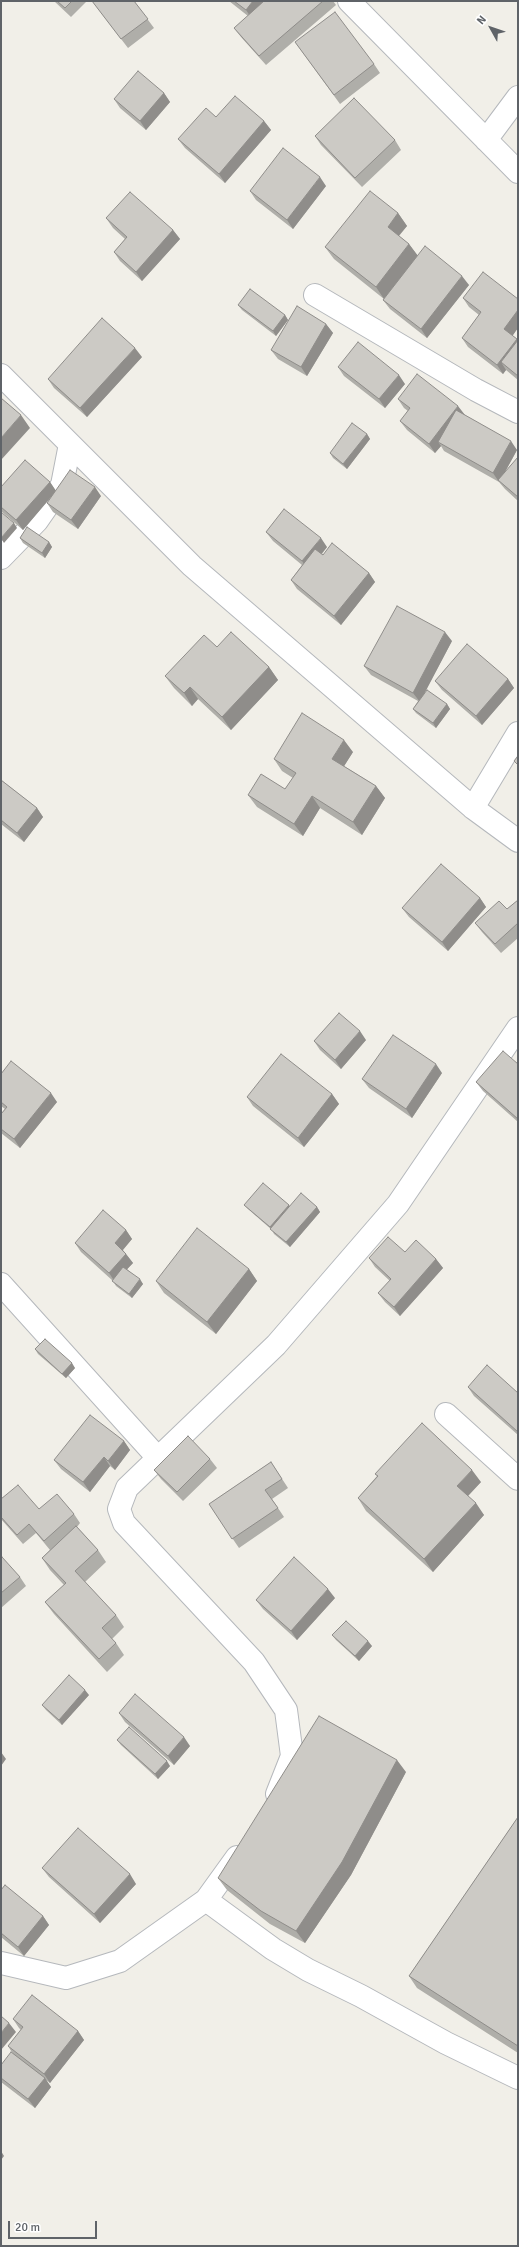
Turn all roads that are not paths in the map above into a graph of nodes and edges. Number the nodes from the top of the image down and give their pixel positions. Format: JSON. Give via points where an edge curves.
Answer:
{"nodes":[{"id":1,"x":349,"y":1,"type":"edge"},
{"id":2,"x":518,"y":96,"type":"edge"},
{"id":3,"x":486,"y":140,"type":"junction"},
{"id":4,"x":518,"y":172,"type":"edge"},
{"id":5,"x":315,"y":294,"type":"dead end"},
{"id":6,"x":1,"y":375,"type":"edge"},
{"id":7,"x":518,"y":412,"type":"edge"},
{"id":8,"x":70,"y":444,"type":"junction"},
{"id":9,"x":1,"y":558,"type":"edge"},
{"id":10,"x":518,"y":732,"type":"edge"},
{"id":11,"x":473,"y":808,"type":"junction"},
{"id":12,"x":518,"y":841,"type":"edge"},
{"id":13,"x":518,"y":1028,"type":"edge"},
{"id":14,"x":1,"y":1284,"type":"edge"},
{"id":15,"x":446,"y":1414,"type":"dead end"},
{"id":16,"x":158,"y":1458,"type":"junction"},
{"id":17,"x":518,"y":1479,"type":"edge"},
{"id":18,"x":269,"y":1813,"type":"edge"},
{"id":19,"x":251,"y":1838,"type":"edge"},
{"id":20,"x":206,"y":1900,"type":"junction"},
{"id":21,"x":1,"y":1963,"type":"edge"},
{"id":22,"x":518,"y":2078,"type":"edge"}],
"edges":[{"from":1,"to":3,"type":"street"},
{"from":2,"to":3,"type":"street"},
{"from":3,"to":4,"type":"street"},
{"from":5,"to":7,"type":"street","via":[[476,390]]},
{"from":6,"to":8,"type":"street"},
{"from":8,"to":9,"type":"street","via":[[62,485],[37,521]]},
{"from":8,"to":11,"type":"street","via":[[192,566]]},
{"from":10,"to":11,"type":"street"},
{"from":11,"to":12,"type":"street"},
{"from":13,"to":16,"type":"street","via":[[398,1204],[276,1346]]},
{"from":14,"to":16,"type":"street"},
{"from":15,"to":17,"type":"street"},
{"from":16,"to":18,"type":"street","via":[[127,1488],[119,1509],[124,1523],[254,1662],[286,1710],[292,1756]]},
{"from":19,"to":20,"type":"street"},
{"from":20,"to":21,"type":"street","via":[[120,1961],[66,1978]]},
{"from":20,"to":22,"type":"street","via":[[273,1949],[308,1970]]}]}
